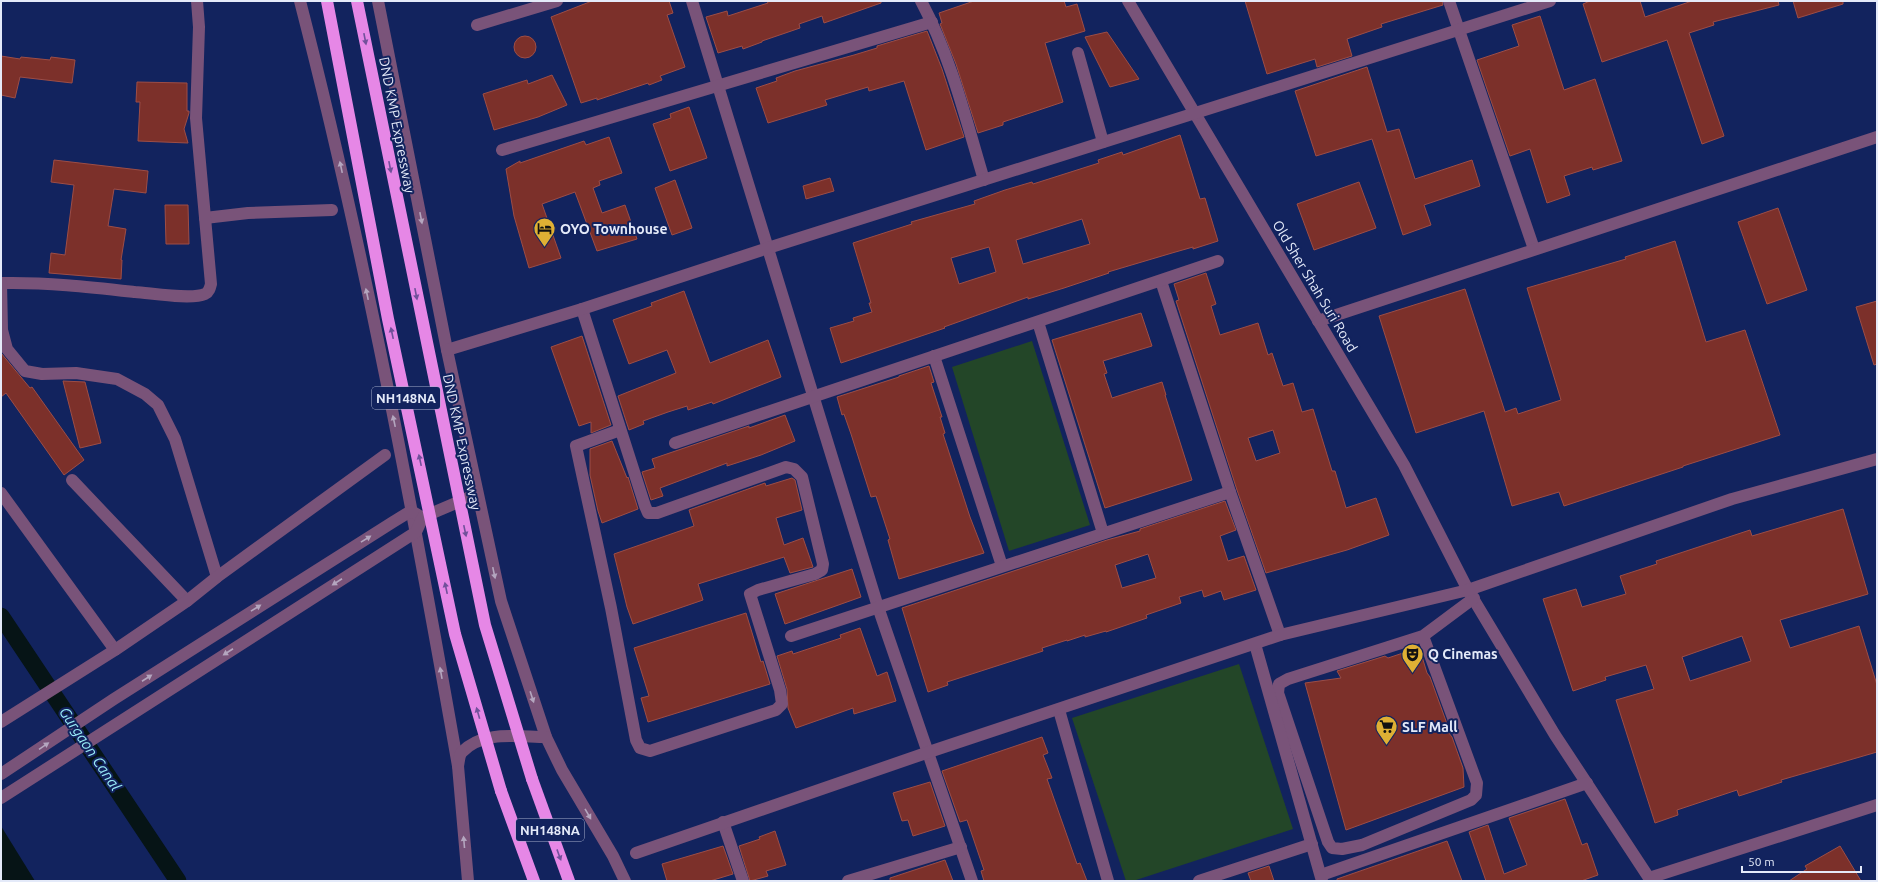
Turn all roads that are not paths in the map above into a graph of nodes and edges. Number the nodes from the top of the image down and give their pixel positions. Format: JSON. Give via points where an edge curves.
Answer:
{"nodes":[{"id":1,"x":197,"y":1,"type":"edge"},
{"id":2,"x":300,"y":1,"type":"edge"},
{"id":3,"x":327,"y":1,"type":"edge"},
{"id":4,"x":357,"y":1,"type":"edge"},
{"id":5,"x":378,"y":1,"type":"edge"},
{"id":6,"x":557,"y":1,"type":"edge"},
{"id":7,"x":692,"y":1,"type":"edge"},
{"id":8,"x":921,"y":1,"type":"edge"},
{"id":9,"x":1128,"y":1,"type":"edge"},
{"id":10,"x":1449,"y":1,"type":"edge"},
{"id":11,"x":1550,"y":1,"type":"edge"},
{"id":12,"x":932,"y":22,"type":"junction"},
{"id":13,"x":477,"y":25,"type":"dead end"},
{"id":14,"x":1460,"y":30,"type":"junction"},
{"id":15,"x":1078,"y":53,"type":"dead end"},
{"id":16,"x":718,"y":85,"type":"junction"},
{"id":17,"x":1195,"y":114,"type":"junction"},
{"id":18,"x":1877,"y":136,"type":"edge"},
{"id":19,"x":1103,"y":142,"type":"junction"},
{"id":20,"x":502,"y":150,"type":"dead end"},
{"id":21,"x":984,"y":180,"type":"junction"},
{"id":22,"x":332,"y":210,"type":"dead end"},
{"id":23,"x":205,"y":218,"type":"junction"},
{"id":24,"x":768,"y":248,"type":"junction"},
{"id":25,"x":1534,"y":250,"type":"junction"},
{"id":26,"x":1218,"y":262,"type":"dead end"},
{"id":27,"x":1161,"y":281,"type":"junction"},
{"id":28,"x":1,"y":283,"type":"edge"},
{"id":29,"x":582,"y":309,"type":"junction"},
{"id":30,"x":1318,"y":321,"type":"junction"},
{"id":31,"x":1038,"y":322,"type":"junction"},
{"id":32,"x":447,"y":350,"type":"junction"},
{"id":33,"x":934,"y":356,"type":"junction"},
{"id":34,"x":813,"y":395,"type":"junction"},
{"id":35,"x":620,"y":430,"type":"junction"},
{"id":36,"x":675,"y":443,"type":"dead end"},
{"id":37,"x":385,"y":455,"type":"dead end"},
{"id":38,"x":1877,"y":459,"type":"edge"},
{"id":39,"x":72,"y":480,"type":"dead end"},
{"id":40,"x":1230,"y":492,"type":"junction"},
{"id":41,"x":1,"y":493,"type":"edge"},
{"id":42,"x":477,"y":494,"type":"junction"},
{"id":43,"x":411,"y":512,"type":"junction"},
{"id":44,"x":423,"y":518,"type":"junction"},
{"id":45,"x":416,"y":532,"type":"junction"},
{"id":46,"x":1103,"y":533,"type":"junction"},
{"id":47,"x":1002,"y":566,"type":"junction"},
{"id":48,"x":217,"y":577,"type":"junction"},
{"id":49,"x":1471,"y":594,"type":"junction"},
{"id":50,"x":188,"y":601,"type":"junction"},
{"id":51,"x":878,"y":607,"type":"junction"},
{"id":52,"x":791,"y":636,"type":"dead end"},
{"id":53,"x":1280,"y":636,"type":"junction"},
{"id":54,"x":1424,"y":636,"type":"junction"},
{"id":55,"x":1255,"y":644,"type":"junction"},
{"id":56,"x":115,"y":650,"type":"junction"},
{"id":57,"x":1059,"y":710,"type":"junction"},
{"id":58,"x":1,"y":722,"type":"edge"},
{"id":59,"x":546,"y":737,"type":"junction"},
{"id":60,"x":929,"y":752,"type":"junction"},
{"id":61,"x":458,"y":766,"type":"junction"},
{"id":62,"x":6,"y":771,"type":"edge"},
{"id":63,"x":1587,"y":783,"type":"junction"},
{"id":64,"x":1,"y":798,"type":"edge"},
{"id":65,"x":1877,"y":805,"type":"edge"},
{"id":66,"x":723,"y":822,"type":"junction"},
{"id":67,"x":1312,"y":844,"type":"junction"},
{"id":68,"x":961,"y":848,"type":"junction"},
{"id":69,"x":636,"y":853,"type":"dead end"},
{"id":70,"x":1322,"y":878,"type":"edge"},
{"id":71,"x":1650,"y":879,"type":"edge"},
{"id":72,"x":468,"y":881,"type":"edge"},
{"id":73,"x":534,"y":881,"type":"edge"},
{"id":74,"x":569,"y":881,"type":"edge"},
{"id":75,"x":625,"y":881,"type":"edge"},
{"id":76,"x":743,"y":881,"type":"edge"},
{"id":77,"x":848,"y":881,"type":"edge"},
{"id":78,"x":972,"y":881,"type":"edge"},
{"id":79,"x":1108,"y":881,"type":"edge"},
{"id":80,"x":1199,"y":881,"type":"edge"}],
"edges":[{"from":1,"to":23,"type":"street","via":[[199,27],[196,118]]},
{"from":43,"to":2,"type":"street","one_way":true,"via":[[332,125]]},
{"from":73,"to":3,"type":"highway","number":"NH148NA","one_way":true,"bridge":true,"via":[[501,791],[455,634],[388,319]]},
{"from":4,"to":74,"type":"highway","name":"DND KMP Expressway","number":"NH148NA","one_way":true,"bridge":true,"via":[[485,625],[532,779]]},
{"from":5,"to":32,"type":"street","one_way":true},
{"from":6,"to":13,"type":"street"},
{"from":7,"to":16,"type":"street"},
{"from":8,"to":12,"type":"street"},
{"from":9,"to":17,"type":"street","name":"Old Sher Shah Suri Road"},
{"from":10,"to":14,"type":"street"},
{"from":11,"to":14,"type":"street"},
{"from":12,"to":16,"type":"street"},
{"from":12,"to":21,"type":"street","via":[[947,57]]},
{"from":14,"to":17,"type":"street"},
{"from":14,"to":25,"type":"street"},
{"from":15,"to":19,"type":"street"},
{"from":16,"to":20,"type":"street"},
{"from":16,"to":24,"type":"street"},
{"from":17,"to":19,"type":"street"},
{"from":17,"to":30,"type":"street","name":"Old Sher Shah Suri Road"},
{"from":18,"to":25,"type":"street"},
{"from":19,"to":21,"type":"street"},
{"from":21,"to":24,"type":"street"},
{"from":22,"to":23,"type":"street","via":[[248,213]]},
{"from":23,"to":28,"type":"street","via":[[212,284],[209,291],[204,294],[174,295],[37,282]]},
{"from":24,"to":29,"type":"street"},
{"from":24,"to":34,"type":"street"},
{"from":25,"to":30,"type":"street"},
{"from":26,"to":27,"type":"street"},
{"from":27,"to":31,"type":"street"},
{"from":27,"to":40,"type":"street"},
{"from":28,"to":48,"type":"street","via":[[2,330],[7,349],[25,371],[42,374],[76,373],[116,379],[146,394],[158,406],[175,439]]},
{"from":29,"to":32,"type":"street"},
{"from":29,"to":35,"type":"street"},
{"from":30,"to":49,"type":"street","name":"Old Sher Shah Suri Road","via":[[1404,465]]},
{"from":31,"to":33,"type":"street"},
{"from":31,"to":46,"type":"street"},
{"from":32,"to":42,"type":"street"},
{"from":33,"to":34,"type":"street"},
{"from":33,"to":47,"type":"street"},
{"from":34,"to":36,"type":"street"},
{"from":34,"to":51,"type":"street"},
{"from":35,"to":35,"type":"street","via":[[648,513],[657,513],[786,467],[794,469],[802,477],[823,564],[822,570],[815,574],[750,594],[782,704],[776,710],[650,751],[640,748],[636,740],[576,446]]},
{"from":37,"to":48,"type":"street"},
{"from":38,"to":49,"type":"street","via":[[1732,499]]},
{"from":39,"to":50,"type":"street"},
{"from":40,"to":46,"type":"street"},
{"from":40,"to":53,"type":"street"},
{"from":41,"to":56,"type":"street"},
{"from":42,"to":44,"type":"street"},
{"from":42,"to":59,"type":"street","one_way":true,"via":[[501,601]]},
{"from":43,"to":44,"type":"street"},
{"from":43,"to":45,"type":"street"},
{"from":62,"to":43,"type":"street","one_way":true,"via":[[114,699]]},
{"from":44,"to":45,"type":"street"},
{"from":61,"to":45,"type":"street","one_way":true},
{"from":45,"to":64,"type":"street","one_way":true},
{"from":46,"to":47,"type":"street"},
{"from":47,"to":51,"type":"street"},
{"from":48,"to":50,"type":"street"},
{"from":49,"to":53,"type":"street"},
{"from":49,"to":54,"type":"street"},
{"from":49,"to":63,"type":"street","name":"Old Sher Shah Suri Road","via":[[1555,735]]},
{"from":50,"to":56,"type":"street"},
{"from":51,"to":52,"type":"street"},
{"from":51,"to":60,"type":"street"},
{"from":53,"to":55,"type":"street"},
{"from":54,"to":54,"type":"street","via":[[1279,684],[1278,693],[1332,848],[1362,845],[1471,800],[1476,795],[1477,783]]},
{"from":55,"to":57,"type":"street"},
{"from":55,"to":67,"type":"street"},
{"from":56,"to":58,"type":"street"},
{"from":57,"to":60,"type":"street"},
{"from":57,"to":79,"type":"street"},
{"from":59,"to":61,"type":"street","via":[[501,736],[478,740],[461,752]]},
{"from":59,"to":75,"type":"street","one_way":true},
{"from":60,"to":66,"type":"street"},
{"from":60,"to":68,"type":"street"},
{"from":72,"to":61,"type":"street","one_way":true},
{"from":63,"to":70,"type":"street"},
{"from":63,"to":71,"type":"street","name":"Old Sher Shah Suri Road"},
{"from":65,"to":71,"type":"street"},
{"from":66,"to":69,"type":"street"},
{"from":66,"to":76,"type":"street"},
{"from":67,"to":70,"type":"street"},
{"from":67,"to":80,"type":"street"},
{"from":68,"to":77,"type":"street"},
{"from":68,"to":78,"type":"street"}]}
